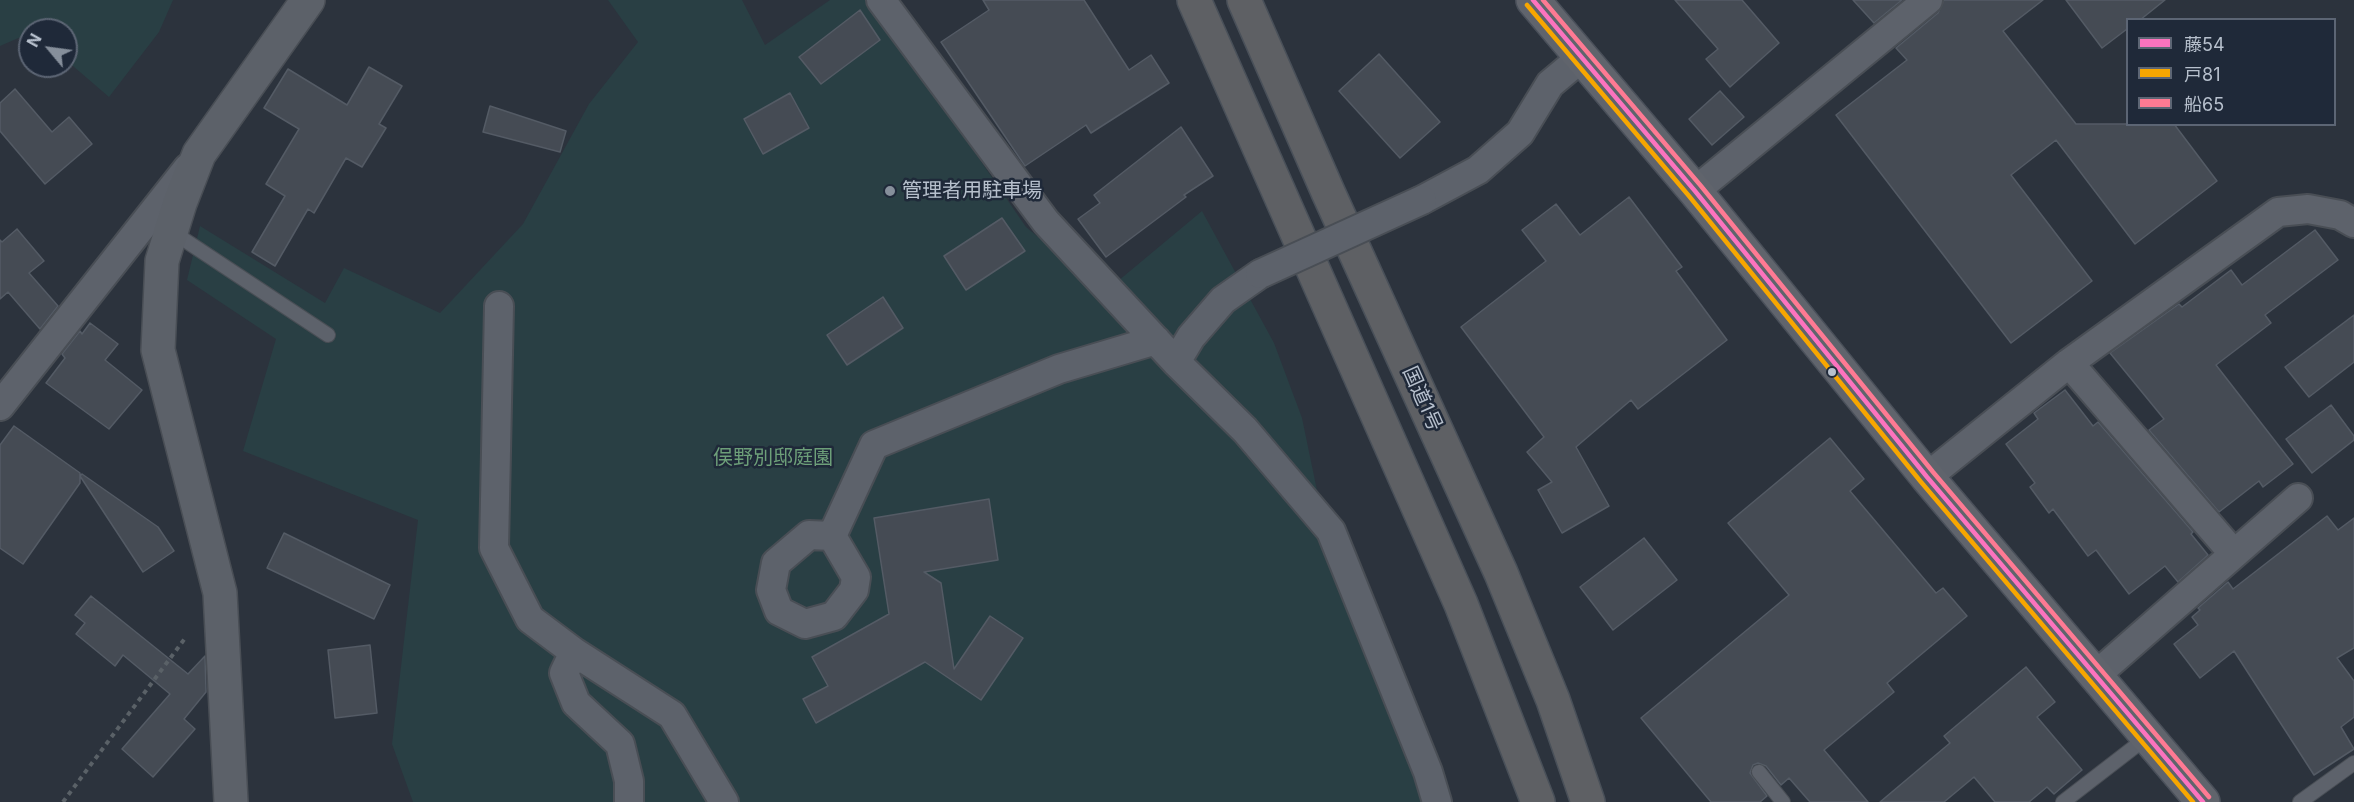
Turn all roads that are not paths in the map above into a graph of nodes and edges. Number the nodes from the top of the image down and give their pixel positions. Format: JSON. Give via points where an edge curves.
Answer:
{"nodes":[{"id":1,"x":308,"y":0,"type":"edge"},
{"id":2,"x":881,"y":0,"type":"edge"},
{"id":3,"x":1194,"y":0,"type":"edge"},
{"id":4,"x":1244,"y":0,"type":"edge"},
{"id":5,"x":1533,"y":0,"type":"edge"},
{"id":6,"x":1928,"y":0,"type":"edge"},
{"id":7,"x":1581,"y":58,"type":"junction"},
{"id":8,"x":199,"y":154,"type":"junction"},
{"id":9,"x":1695,"y":191,"type":"junction"},
{"id":10,"x":2354,"y":223,"type":"edge"},
{"id":11,"x":171,"y":231,"type":"junction"},
{"id":12,"x":499,"y":306,"type":"dead end"},
{"id":13,"x":328,"y":335,"type":"dead end"},
{"id":14,"x":1156,"y":340,"type":"junction"},
{"id":15,"x":1176,"y":362,"type":"junction"},
{"id":16,"x":2069,"y":363,"type":"junction"},
{"id":17,"x":0,"y":406,"type":"edge"},
{"id":18,"x":1927,"y":477,"type":"junction"},
{"id":19,"x":2298,"y":498,"type":"dead end"},
{"id":20,"x":832,"y":536,"type":"dead end"},
{"id":21,"x":2234,"y":554,"type":"junction"},
{"id":22,"x":574,"y":652,"type":"junction"},
{"id":23,"x":2096,"y":676,"type":"junction"},
{"id":24,"x":2146,"y":738,"type":"junction"},
{"id":25,"x":2354,"y":763,"type":"edge"},
{"id":26,"x":1759,"y":772,"type":"dead end"},
{"id":27,"x":231,"y":802,"type":"edge"},
{"id":28,"x":629,"y":802,"type":"edge"},
{"id":29,"x":724,"y":802,"type":"edge"},
{"id":30,"x":1437,"y":802,"type":"edge"},
{"id":31,"x":1538,"y":802,"type":"edge"},
{"id":32,"x":1588,"y":802,"type":"edge"},
{"id":33,"x":1783,"y":802,"type":"edge"},
{"id":34,"x":2062,"y":802,"type":"edge"},
{"id":35,"x":2203,"y":802,"type":"edge"},
{"id":36,"x":2300,"y":802,"type":"edge"}],
"edges":[{"from":1,"to":8,"type":"street"},
{"from":2,"to":14,"type":"street","via":[[1046,222]]},
{"from":3,"to":31,"type":"highway","via":[[1461,604]]},
{"from":4,"to":32,"type":"highway","name":"国道1号","via":[[1501,573]]},
{"from":5,"to":7,"type":"main road"},
{"from":6,"to":9,"type":"street"},
{"from":7,"to":9,"type":"main road"},
{"from":7,"to":15,"type":"street","bridge":true,"via":[[1550,84],[1520,132],[1478,170],[1260,274],[1223,300],[1191,337]]},
{"from":8,"to":11,"type":"street"},
{"from":8,"to":17,"type":"street"},
{"from":9,"to":18,"type":"main road"},
{"from":10,"to":16,"type":"street","via":[[2308,209],[2278,212]]},
{"from":11,"to":13,"type":"lane"},
{"from":11,"to":27,"type":"street","via":[[162,261],[158,350],[220,593]]},
{"from":12,"to":22,"type":"street","via":[[494,548],[530,619]]},
{"from":14,"to":15,"type":"street"},
{"from":14,"to":20,"type":"street","via":[[1059,369],[874,445]]},
{"from":15,"to":30,"type":"street","via":[[1245,430],[1331,531]]},
{"from":16,"to":18,"type":"street"},
{"from":16,"to":21,"type":"street"},
{"from":18,"to":23,"type":"main road"},
{"from":19,"to":21,"type":"street"},
{"from":21,"to":23,"type":"street"},
{"from":22,"to":28,"type":"street","via":[[564,673],[576,703],[620,744],[629,781]]},
{"from":22,"to":29,"type":"street","via":[[672,715]]},
{"from":23,"to":24,"type":"main road"},
{"from":24,"to":34,"type":"lane"},
{"from":24,"to":35,"type":"main road"},
{"from":25,"to":36,"type":"lane"},
{"from":26,"to":33,"type":"lane"}]}
